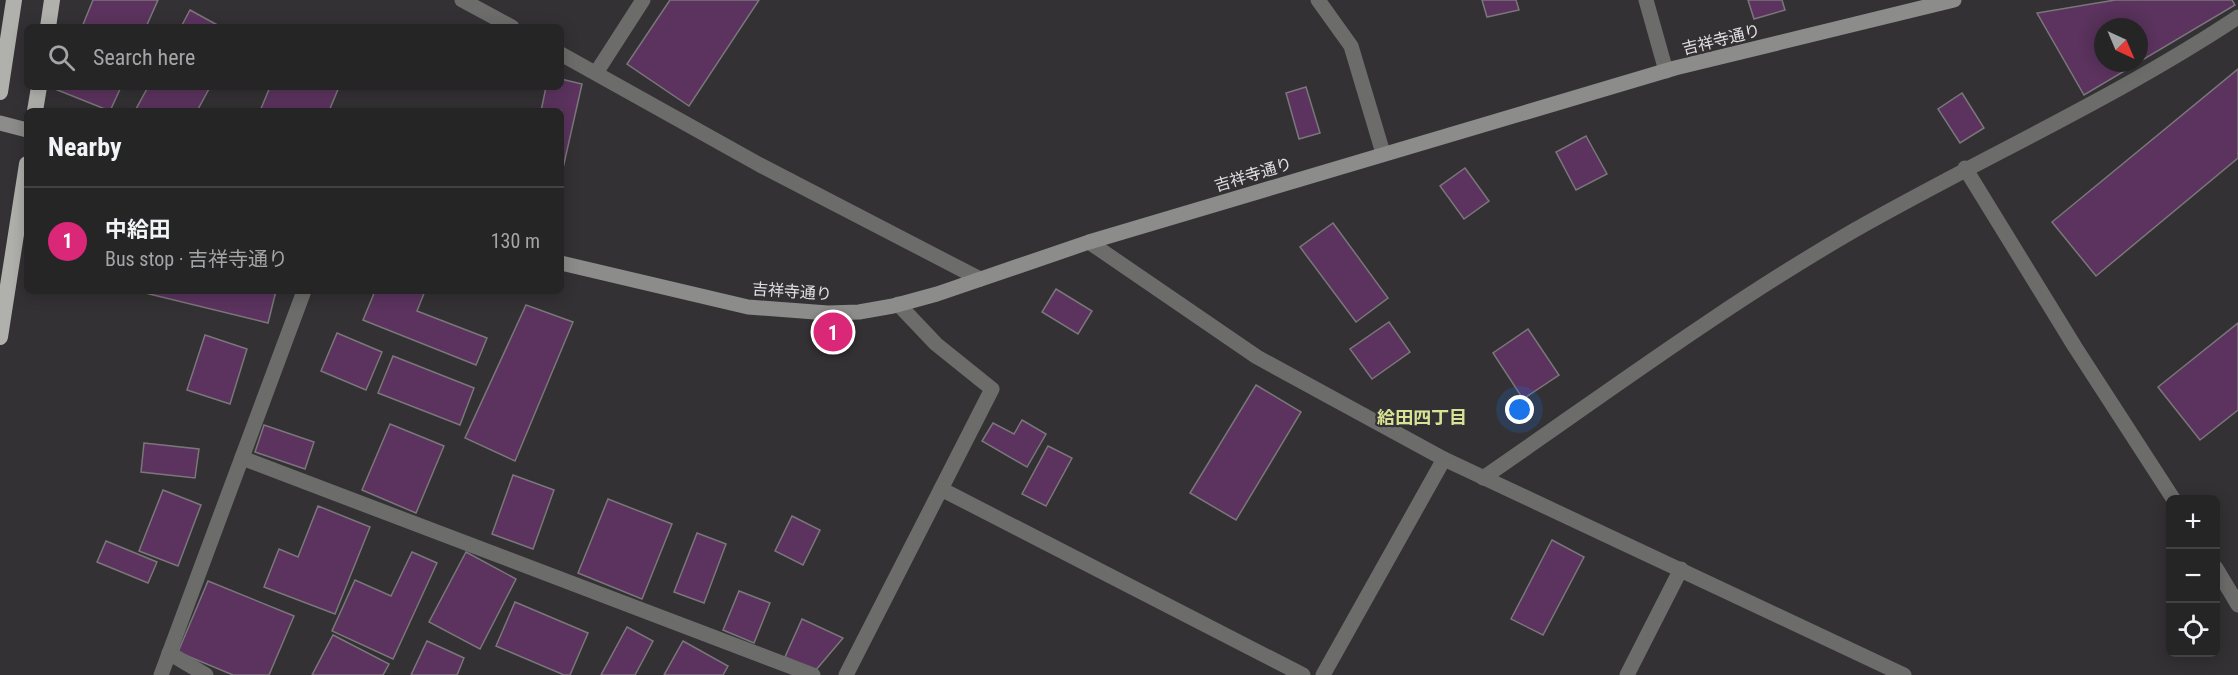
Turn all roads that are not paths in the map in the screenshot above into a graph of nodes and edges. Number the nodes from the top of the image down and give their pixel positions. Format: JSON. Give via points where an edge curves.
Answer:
{"nodes":[{"id":1,"x":14,"y":0,"type":"edge"},
{"id":2,"x":52,"y":0,"type":"edge"},
{"id":3,"x":462,"y":0,"type":"edge"},
{"id":4,"x":643,"y":0,"type":"edge"},
{"id":5,"x":1318,"y":0,"type":"edge"},
{"id":6,"x":1646,"y":0,"type":"edge"},
{"id":7,"x":1954,"y":0,"type":"edge"},
{"id":8,"x":2238,"y":17,"type":"edge"},
{"id":9,"x":48,"y":24,"type":"edge"},
{"id":10,"x":506,"y":24,"type":"edge"},
{"id":11,"x":564,"y":56,"type":"edge"},
{"id":12,"x":1666,"y":71,"type":"junction"},
{"id":13,"x":596,"y":73,"type":"junction"},
{"id":14,"x":38,"y":90,"type":"edge"},
{"id":15,"x":0,"y":92,"type":"edge"},
{"id":16,"x":36,"y":108,"type":"edge"},
{"id":17,"x":0,"y":123,"type":"edge"},
{"id":18,"x":24,"y":129,"type":"edge"},
{"id":19,"x":1383,"y":153,"type":"junction"},
{"id":20,"x":1965,"y":168,"type":"junction"},
{"id":21,"x":24,"y":183,"type":"edge"},
{"id":22,"x":1089,"y":242,"type":"junction"},
{"id":23,"x":564,"y":264,"type":"edge"},
{"id":24,"x":980,"y":279,"type":"junction"},
{"id":25,"x":303,"y":294,"type":"edge"},
{"id":26,"x":898,"y":304,"type":"junction"},
{"id":27,"x":0,"y":337,"type":"edge"},
{"id":28,"x":242,"y":458,"type":"junction"},
{"id":29,"x":1444,"y":459,"type":"junction"},
{"id":30,"x":1483,"y":478,"type":"junction"},
{"id":31,"x":941,"y":489,"type":"junction"},
{"id":32,"x":2171,"y":495,"type":"edge"},
{"id":33,"x":1681,"y":569,"type":"junction"},
{"id":34,"x":2220,"y":575,"type":"edge"},
{"id":35,"x":2238,"y":605,"type":"edge"},
{"id":36,"x":169,"y":653,"type":"junction"},
{"id":37,"x":161,"y":675,"type":"edge"},
{"id":38,"x":206,"y":675,"type":"edge"},
{"id":39,"x":813,"y":675,"type":"edge"},
{"id":40,"x":846,"y":675,"type":"edge"},
{"id":41,"x":1303,"y":675,"type":"edge"},
{"id":42,"x":1323,"y":675,"type":"edge"},
{"id":43,"x":1627,"y":675,"type":"edge"},
{"id":44,"x":1904,"y":675,"type":"edge"}],
"edges":[{"from":1,"to":15,"type":"highway"},
{"from":2,"to":9,"type":"highway"},
{"from":3,"to":10,"type":"street"},
{"from":4,"to":13,"type":"street"},
{"from":5,"to":19,"type":"street","via":[[1351,46]]},
{"from":6,"to":12,"type":"street"},
{"from":7,"to":12,"type":"main road","name":"吉祥寺通り"},
{"from":8,"to":20,"type":"street","via":[[2073,114]]},
{"from":11,"to":13,"type":"street"},
{"from":12,"to":19,"type":"main road","name":"吉祥寺通り"},
{"from":13,"to":24,"type":"street","via":[[760,165]]},
{"from":14,"to":16,"type":"highway"},
{"from":17,"to":18,"type":"main road"},
{"from":19,"to":22,"type":"main road","name":"吉祥寺通り"},
{"from":20,"to":30,"type":"street","via":[[1851,232],[1731,309]]},
{"from":20,"to":32,"type":"street"},
{"from":21,"to":27,"type":"highway"},
{"from":22,"to":24,"type":"main road","name":"吉祥寺通り"},
{"from":22,"to":29,"type":"street","via":[[1257,357]]},
{"from":23,"to":26,"type":"main road","name":"吉祥寺通り","via":[[758,308],[828,313]]},
{"from":24,"to":26,"type":"main road","name":"吉祥寺通り"},
{"from":25,"to":28,"type":"street"},
{"from":26,"to":31,"type":"street","via":[[936,344],[992,389]]},
{"from":28,"to":36,"type":"street"},
{"from":28,"to":39,"type":"street"},
{"from":29,"to":30,"type":"street"},
{"from":29,"to":42,"type":"street"},
{"from":30,"to":33,"type":"street"},
{"from":31,"to":40,"type":"street"},
{"from":31,"to":41,"type":"street"},
{"from":33,"to":43,"type":"street"},
{"from":33,"to":44,"type":"street"},
{"from":34,"to":35,"type":"street"},
{"from":36,"to":37,"type":"street"},
{"from":36,"to":38,"type":"street"}]}
